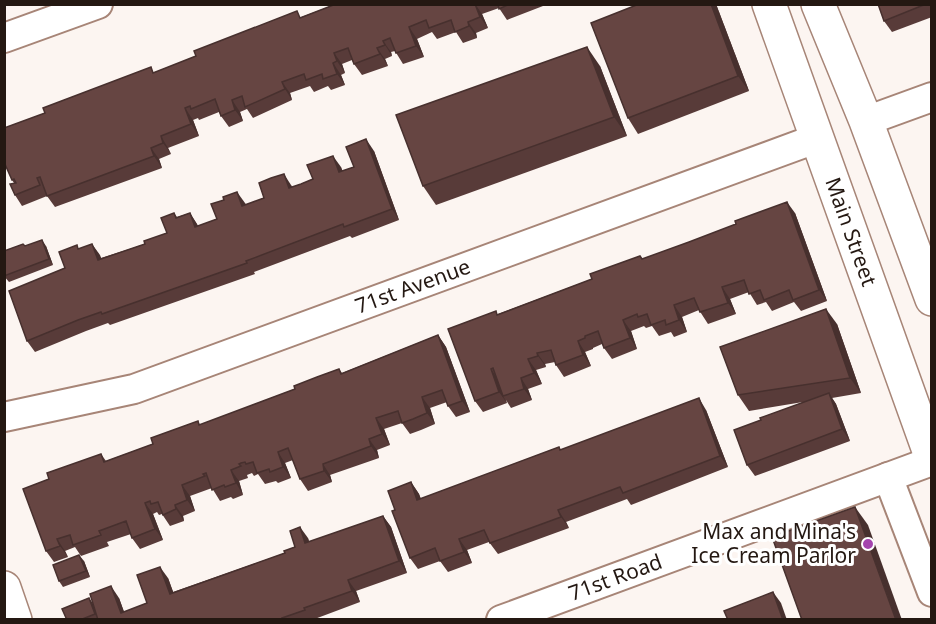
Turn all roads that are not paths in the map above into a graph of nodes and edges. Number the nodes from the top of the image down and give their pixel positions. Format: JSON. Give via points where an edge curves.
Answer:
{"nodes":[{"id":1,"x":98,"y":4,"type":"edge"},
{"id":2,"x":769,"y":4,"type":"edge"},
{"id":3,"x":818,"y":4,"type":"edge"},
{"id":4,"x":4,"y":38,"type":"edge"},
{"id":5,"x":932,"y":97,"type":"edge"},
{"id":6,"x":866,"y":121,"type":"junction"},
{"id":7,"x":818,"y":138,"type":"junction"},
{"id":8,"x":932,"y":299,"type":"edge"},
{"id":9,"x":4,"y":417,"type":"edge"},
{"id":10,"x":932,"y":460,"type":"edge"},
{"id":11,"x":888,"y":477,"type":"junction"},
{"id":12,"x":4,"y":588,"type":"edge"},
{"id":13,"x":932,"y":592,"type":"edge"},
{"id":14,"x":15,"y":620,"type":"edge"},
{"id":15,"x":501,"y":620,"type":"edge"}],
"edges":[{"from":1,"to":4,"type":"street"},
{"from":2,"to":7,"type":"main road","name":"Main Street"},
{"from":3,"to":6,"type":"main road"},
{"from":5,"to":6,"type":"street"},
{"from":6,"to":8,"type":"main road"},
{"from":7,"to":9,"type":"street","name":"71st Avenue","via":[[134,389]]},
{"from":7,"to":10,"type":"main road","name":"Main Street"},
{"from":10,"to":11,"type":"street","name":"71st Road"},
{"from":11,"to":13,"type":"street"},
{"from":11,"to":15,"type":"street","name":"71st Road"},
{"from":12,"to":14,"type":"main road"}]}
